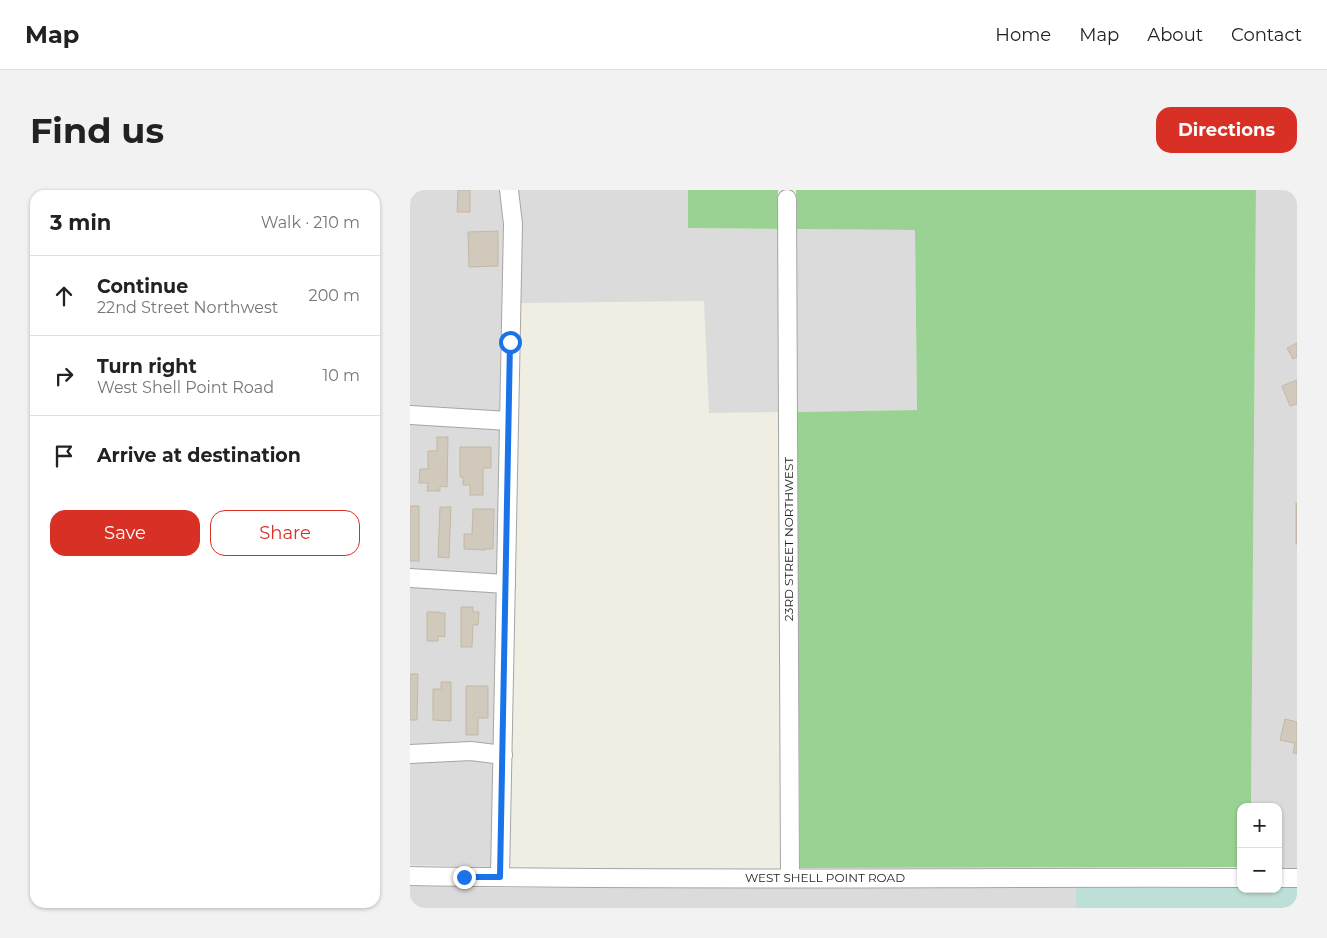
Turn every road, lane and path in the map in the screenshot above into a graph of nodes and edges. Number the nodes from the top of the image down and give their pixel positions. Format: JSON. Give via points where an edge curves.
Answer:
{"nodes":[{"id":1,"x":509,"y":190,"type":"edge"},
{"id":2,"x":787,"y":199,"type":"dead end"},
{"id":3,"x":410,"y":415,"type":"edge"},
{"id":4,"x":509,"y":420,"type":"junction"},
{"id":5,"x":410,"y":578,"type":"edge"},
{"id":6,"x":506,"y":584,"type":"junction"},
{"id":7,"x":410,"y":754,"type":"edge"},
{"id":8,"x":503,"y":755,"type":"junction"},
{"id":9,"x":410,"y":876,"type":"edge"},
{"id":10,"x":500,"y":877,"type":"junction"},
{"id":11,"x":790,"y":878,"type":"junction"},
{"id":12,"x":1237,"y":878,"type":"edge"},
{"id":13,"x":1282,"y":878,"type":"edge"},
{"id":14,"x":1297,"y":878,"type":"edge"}],
"edges":[{"from":1,"to":4,"type":"street","via":[[513,224]]},
{"from":2,"to":11,"type":"street","name":"23RD STREET NORTHWEST"},
{"from":3,"to":4,"type":"street"},
{"from":4,"to":6,"type":"street"},
{"from":5,"to":6,"type":"street"},
{"from":6,"to":8,"type":"street"},
{"from":7,"to":8,"type":"street","via":[[471,751]]},
{"from":8,"to":10,"type":"street"},
{"from":9,"to":10,"type":"street","name":"WEST SHELL POINT ROAD"},
{"from":10,"to":11,"type":"street","name":"WEST SHELL POINT ROAD"},
{"from":11,"to":12,"type":"street","name":"WEST SHELL POINT ROAD"},
{"from":13,"to":14,"type":"street"}]}
